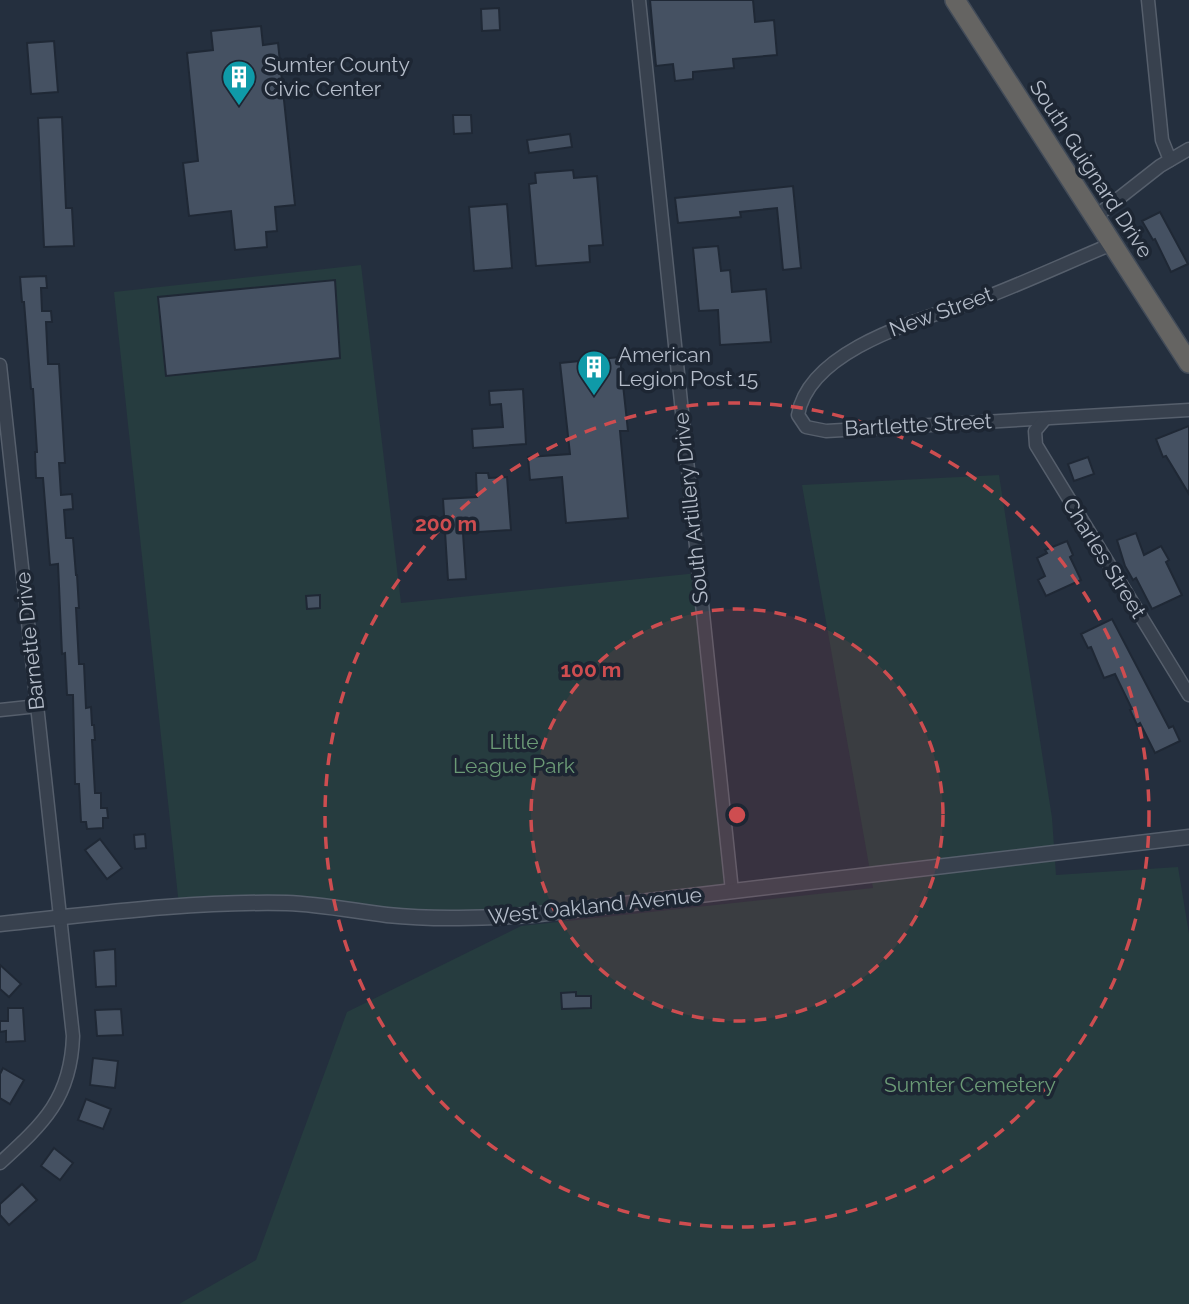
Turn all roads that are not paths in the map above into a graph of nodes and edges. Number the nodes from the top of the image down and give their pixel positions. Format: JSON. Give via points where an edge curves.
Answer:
{"nodes":[{"id":1,"x":639,"y":0,"type":"edge"},
{"id":2,"x":956,"y":0,"type":"edge"},
{"id":3,"x":1148,"y":0,"type":"edge"},
{"id":4,"x":1189,"y":149,"type":"edge"},
{"id":5,"x":1170,"y":160,"type":"junction"},
{"id":6,"x":1095,"y":217,"type":"junction"},
{"id":7,"x":1112,"y":244,"type":"junction"},
{"id":8,"x":1189,"y":363,"type":"edge"},
{"id":9,"x":0,"y":365,"type":"edge"},
{"id":10,"x":1189,"y":410,"type":"edge"},
{"id":11,"x":798,"y":415,"type":"joint"},
{"id":12,"x":1045,"y":419,"type":"junction"},
{"id":13,"x":15,"y":501,"type":"junction"},
{"id":14,"x":0,"y":503,"type":"edge"},
{"id":15,"x":1189,"y":695,"type":"edge"},
{"id":16,"x":37,"y":706,"type":"junction"},
{"id":17,"x":0,"y":710,"type":"edge"},
{"id":18,"x":1189,"y":838,"type":"edge"},
{"id":19,"x":732,"y":891,"type":"junction"},
{"id":20,"x":61,"y":917,"type":"junction"},
{"id":21,"x":0,"y":924,"type":"edge"},
{"id":22,"x":0,"y":1163,"type":"edge"}],
"edges":[{"from":1,"to":19,"type":"street","name":"South Artillery Drive"},
{"from":2,"to":6,"type":"highway","name":"South Guignard Drive"},
{"from":3,"to":5,"type":"street","via":[[1162,140]]},
{"from":4,"to":5,"type":"street"},
{"from":5,"to":6,"type":"street"},
{"from":6,"to":7,"type":"highway","name":"South Guignard Drive"},
{"from":7,"to":8,"type":"highway","name":"South Guignard Drive"},
{"from":7,"to":11,"type":"street","name":"New Street","via":[[861,344],[812,385]]},
{"from":9,"to":13,"type":"street","name":"Barnette Drive"},
{"from":10,"to":12,"type":"street"},
{"from":11,"to":12,"type":"street","name":"Bartlette Street","via":[[806,428],[826,430]]},
{"from":12,"to":15,"type":"street","name":"Charles Street","via":[[1035,431],[1035,445]]},
{"from":13,"to":14,"type":"street"},
{"from":13,"to":16,"type":"street","name":"Barnette Drive"},
{"from":16,"to":17,"type":"street"},
{"from":16,"to":20,"type":"street","name":"Barnette Drive"},
{"from":18,"to":19,"type":"street","name":"West Oakland Avenue"},
{"from":19,"to":20,"type":"street","name":"West Oakland Avenue","via":[[478,918],[416,917],[290,903],[156,907]]},
{"from":20,"to":21,"type":"street","name":"West Oakland Avenue"},
{"from":20,"to":22,"type":"street","name":"Barnette Drive","via":[[73,1036],[71,1068],[47,1115]]}]}
